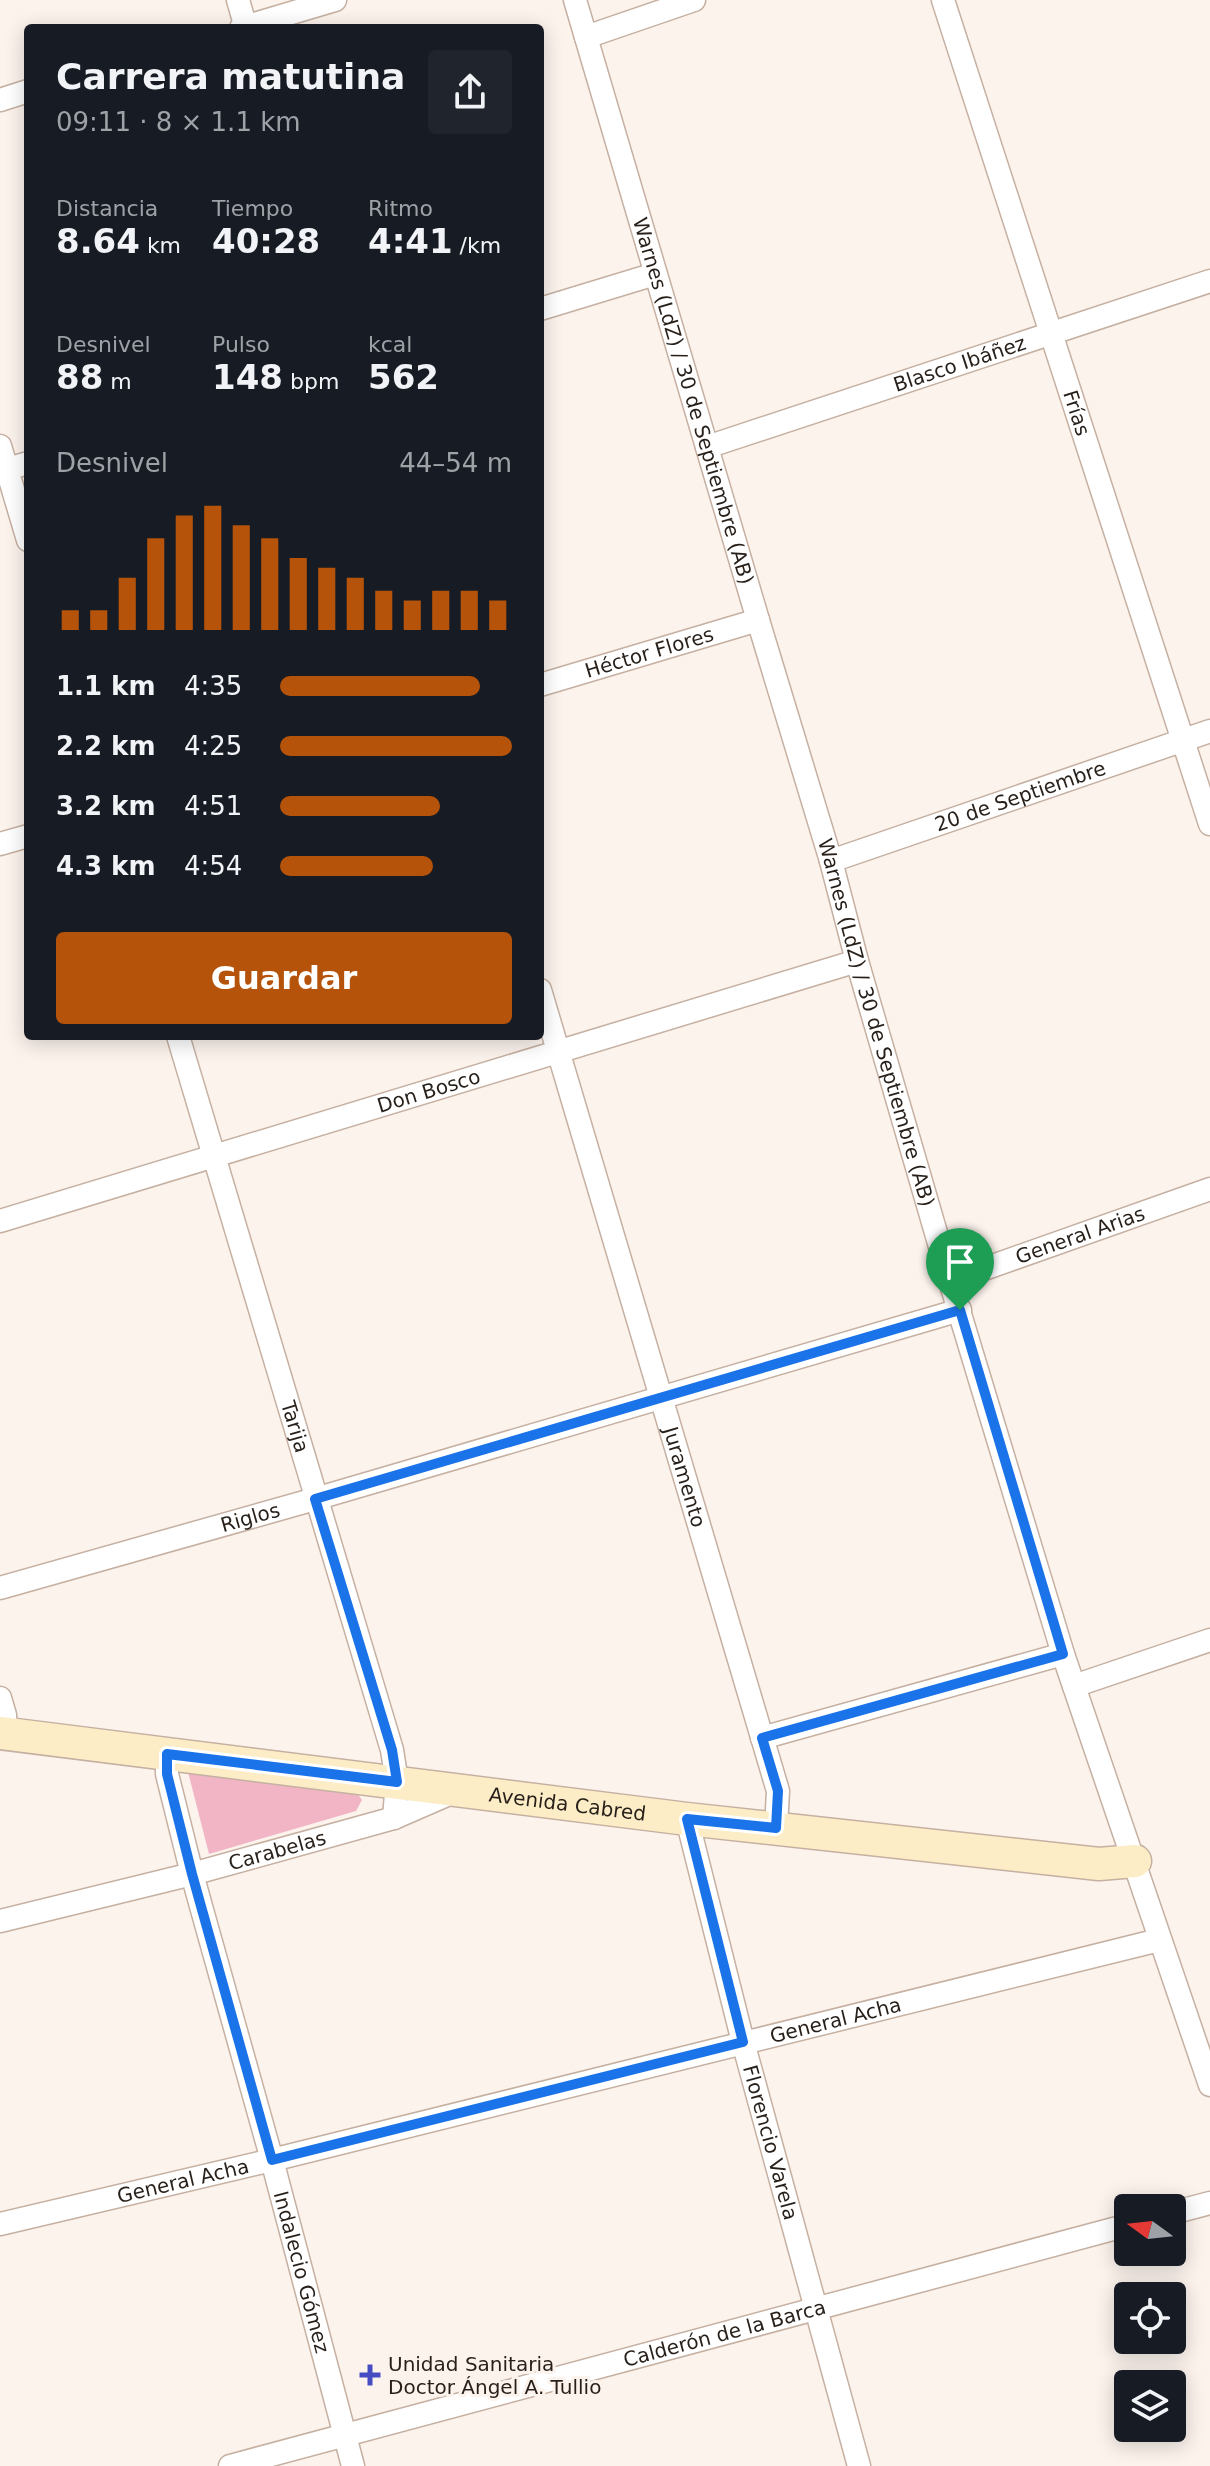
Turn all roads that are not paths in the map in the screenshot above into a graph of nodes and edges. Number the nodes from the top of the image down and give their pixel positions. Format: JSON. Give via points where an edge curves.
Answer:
{"nodes":[{"id":1,"x":238,"y":0,"type":"edge"},
{"id":2,"x":335,"y":0,"type":"edge"},
{"id":3,"x":575,"y":0,"type":"edge"},
{"id":4,"x":694,"y":0,"type":"edge"},
{"id":5,"x":943,"y":0,"type":"edge"},
{"id":6,"x":243,"y":24,"type":"edge"},
{"id":7,"x":257,"y":24,"type":"edge"},
{"id":8,"x":586,"y":37,"type":"junction"},
{"id":9,"x":24,"y":92,"type":"edge"},
{"id":10,"x":0,"y":100,"type":"edge"},
{"id":11,"x":655,"y":274,"type":"junction"},
{"id":12,"x":1210,"y":281,"type":"edge"},
{"id":13,"x":544,"y":308,"type":"edge"},
{"id":14,"x":1051,"y":335,"type":"junction"},
{"id":15,"x":0,"y":446,"type":"edge"},
{"id":16,"x":707,"y":447,"type":"junction"},
{"id":17,"x":12,"y":468,"type":"edge"},
{"id":18,"x":24,"y":522,"type":"edge"},
{"id":19,"x":758,"y":620,"type":"junction"},
{"id":20,"x":544,"y":684,"type":"edge"},
{"id":21,"x":1210,"y":731,"type":"edge"},
{"id":22,"x":1182,"y":740,"type":"junction"},
{"id":23,"x":1210,"y":824,"type":"edge"},
{"id":24,"x":24,"y":840,"type":"edge"},
{"id":25,"x":0,"y":844,"type":"edge"},
{"id":26,"x":831,"y":861,"type":"junction"},
{"id":27,"x":857,"y":961,"type":"junction"},
{"id":28,"x":544,"y":1003,"type":"edge"},
{"id":29,"x":179,"y":1040,"type":"edge"},
{"id":30,"x":559,"y":1052,"type":"junction"},
{"id":31,"x":215,"y":1157,"type":"junction"},
{"id":32,"x":1210,"y":1189,"type":"edge"},
{"id":33,"x":0,"y":1221,"type":"edge"},
{"id":34,"x":950,"y":1281,"type":"junction"},
{"id":35,"x":960,"y":1310,"type":"junction"},
{"id":36,"x":660,"y":1397,"type":"junction"},
{"id":37,"x":315,"y":1499,"type":"junction"},
{"id":38,"x":0,"y":1588,"type":"edge"},
{"id":39,"x":1210,"y":1640,"type":"edge"},
{"id":40,"x":1063,"y":1654,"type":"junction"},
{"id":41,"x":1074,"y":1686,"type":"junction"},
{"id":42,"x":0,"y":1698,"type":"edge"},
{"id":43,"x":3,"y":1733,"type":"edge"},
{"id":44,"x":762,"y":1738,"type":"junction"},
{"id":45,"x":167,"y":1754,"type":"junction"},
{"id":46,"x":397,"y":1782,"type":"junction"},
{"id":47,"x":458,"y":1790,"type":"junction"},
{"id":48,"x":394,"y":1818,"type":"junction"},
{"id":49,"x":687,"y":1819,"type":"junction"},
{"id":50,"x":776,"y":1828,"type":"junction"},
{"id":51,"x":1135,"y":1861,"type":"junction"},
{"id":52,"x":192,"y":1874,"type":"junction"},
{"id":53,"x":0,"y":1921,"type":"edge"},
{"id":54,"x":1159,"y":1940,"type":"junction"},
{"id":55,"x":743,"y":2042,"type":"junction"},
{"id":56,"x":1210,"y":2085,"type":"edge"},
{"id":57,"x":272,"y":2160,"type":"junction"},
{"id":58,"x":1210,"y":2203,"type":"edge"},
{"id":59,"x":1186,"y":2209,"type":"edge"},
{"id":60,"x":0,"y":2224,"type":"edge"},
{"id":61,"x":1114,"y":2229,"type":"edge"},
{"id":62,"x":815,"y":2308,"type":"junction"},
{"id":63,"x":345,"y":2435,"type":"junction"},
{"id":64,"x":230,"y":2466,"type":"edge"},
{"id":65,"x":353,"y":2466,"type":"edge"},
{"id":66,"x":859,"y":2466,"type":"edge"}],
"edges":[{"from":1,"to":6,"type":"street"},
{"from":2,"to":7,"type":"street"},
{"from":3,"to":8,"type":"street","name":"Warnes (LdZ) / 30 de Septiembre (AB)"},
{"from":4,"to":8,"type":"street"},
{"from":5,"to":14,"type":"street","name":"Frías"},
{"from":8,"to":11,"type":"street","name":"Warnes (LdZ) / 30 de Septiembre (AB)"},
{"from":9,"to":10,"type":"street"},
{"from":11,"to":13,"type":"street"},
{"from":11,"to":16,"type":"street","name":"Warnes (LdZ) / 30 de Septiembre (AB)"},
{"from":12,"to":14,"type":"street","name":"Blasco Ibáñez"},
{"from":14,"to":16,"type":"street","name":"Blasco Ibáñez"},
{"from":14,"to":22,"type":"street","name":"Frías"},
{"from":15,"to":17,"type":"street"},
{"from":16,"to":19,"type":"street","name":"Warnes (LdZ) / 30 de Septiembre (AB)"},
{"from":17,"to":18,"type":"street"},
{"from":19,"to":20,"type":"street","name":"Héctor Flores"},
{"from":19,"to":26,"type":"street","name":"Warnes (LdZ) / 30 de Septiembre (AB)"},
{"from":21,"to":22,"type":"street","name":"20 de Septiembre"},
{"from":22,"to":23,"type":"street","name":"Frías"},
{"from":22,"to":26,"type":"street","name":"20 de Septiembre"},
{"from":24,"to":25,"type":"street"},
{"from":26,"to":27,"type":"street","name":"Warnes (LdZ) / 30 de Septiembre (AB)"},
{"from":27,"to":30,"type":"street","name":"Don Bosco"},
{"from":27,"to":34,"type":"street","name":"Warnes (LdZ) / 30 de Septiembre (AB)"},
{"from":28,"to":30,"type":"street","name":"Juramento"},
{"from":29,"to":31,"type":"street","name":"Tarija"},
{"from":30,"to":31,"type":"street","name":"Don Bosco"},
{"from":30,"to":36,"type":"street","name":"Juramento"},
{"from":31,"to":33,"type":"street","name":"Don Bosco"},
{"from":31,"to":37,"type":"street","name":"Tarija"},
{"from":32,"to":34,"type":"street","name":"General Arias"},
{"from":34,"to":35,"type":"street","name":"Warnes (LdZ) / 30 de Septiembre (AB)"},
{"from":35,"to":36,"type":"street","name":"Riglos"},
{"from":35,"to":40,"type":"street","name":"Warnes (LdZ) / 30 de Septiembre (AB)"},
{"from":36,"to":37,"type":"street","name":"Riglos"},
{"from":36,"to":44,"type":"street","name":"Juramento"},
{"from":37,"to":38,"type":"street","name":"Riglos"},
{"from":37,"to":46,"type":"street","name":"Tarija","via":[[392,1750]]},
{"from":39,"to":41,"type":"street"},
{"from":40,"to":41,"type":"street","name":"Warnes (LdZ) / 30 de Septiembre (AB)"},
{"from":40,"to":44,"type":"street"},
{"from":41,"to":51,"type":"street","name":"Warnes (LdZ) / 30 de Septiembre (AB)"},
{"from":42,"to":43,"type":"street"},
{"from":43,"to":45,"type":"street","name":"Avenida Cabred"},
{"from":44,"to":50,"type":"street","name":"Juramento","via":[[778,1791]]},
{"from":45,"to":46,"type":"street","name":"Avenida Cabred"},
{"from":45,"to":52,"type":"street","name":"Indalecio Gómez","via":[[167,1774]]},
{"from":46,"to":47,"type":"street","name":"Avenida Cabred"},
{"from":46,"to":48,"type":"street","name":"Tarija"},
{"from":47,"to":48,"type":"street","name":"Carabelas"},
{"from":47,"to":49,"type":"street","name":"Avenida Cabred"},
{"from":48,"to":52,"type":"street","name":"Carabelas"},
{"from":49,"to":50,"type":"street","name":"Avenida Cabred"},
{"from":49,"to":55,"type":"street","name":"Florencio Varela"},
{"from":50,"to":51,"type":"street","name":"Avenida Cabred","via":[[1099,1864]]},
{"from":51,"to":54,"type":"street","name":"Warnes (LdZ) / 30 de Septiembre (AB)"},
{"from":52,"to":53,"type":"street","name":"Carabelas"},
{"from":52,"to":57,"type":"street","name":"Indalecio Gómez"},
{"from":54,"to":55,"type":"street","name":"General Acha"},
{"from":54,"to":56,"type":"street","name":"Warnes (LdZ) / 30 de Septiembre (AB)"},
{"from":55,"to":57,"type":"street","name":"General Acha"},
{"from":55,"to":62,"type":"street","name":"Florencio Varela"},
{"from":57,"to":60,"type":"street","name":"General Acha"},
{"from":57,"to":63,"type":"street","name":"Indalecio Gómez"},
{"from":58,"to":59,"type":"street"},
{"from":61,"to":62,"type":"street","name":"Calderón de la Barca"},
{"from":62,"to":63,"type":"street","name":"Calderón de la Barca"},
{"from":62,"to":66,"type":"street","name":"Florencio Varela"},
{"from":63,"to":64,"type":"street","name":"Calderón de la Barca"},
{"from":63,"to":65,"type":"street","name":"Indalecio Gómez"}]}
